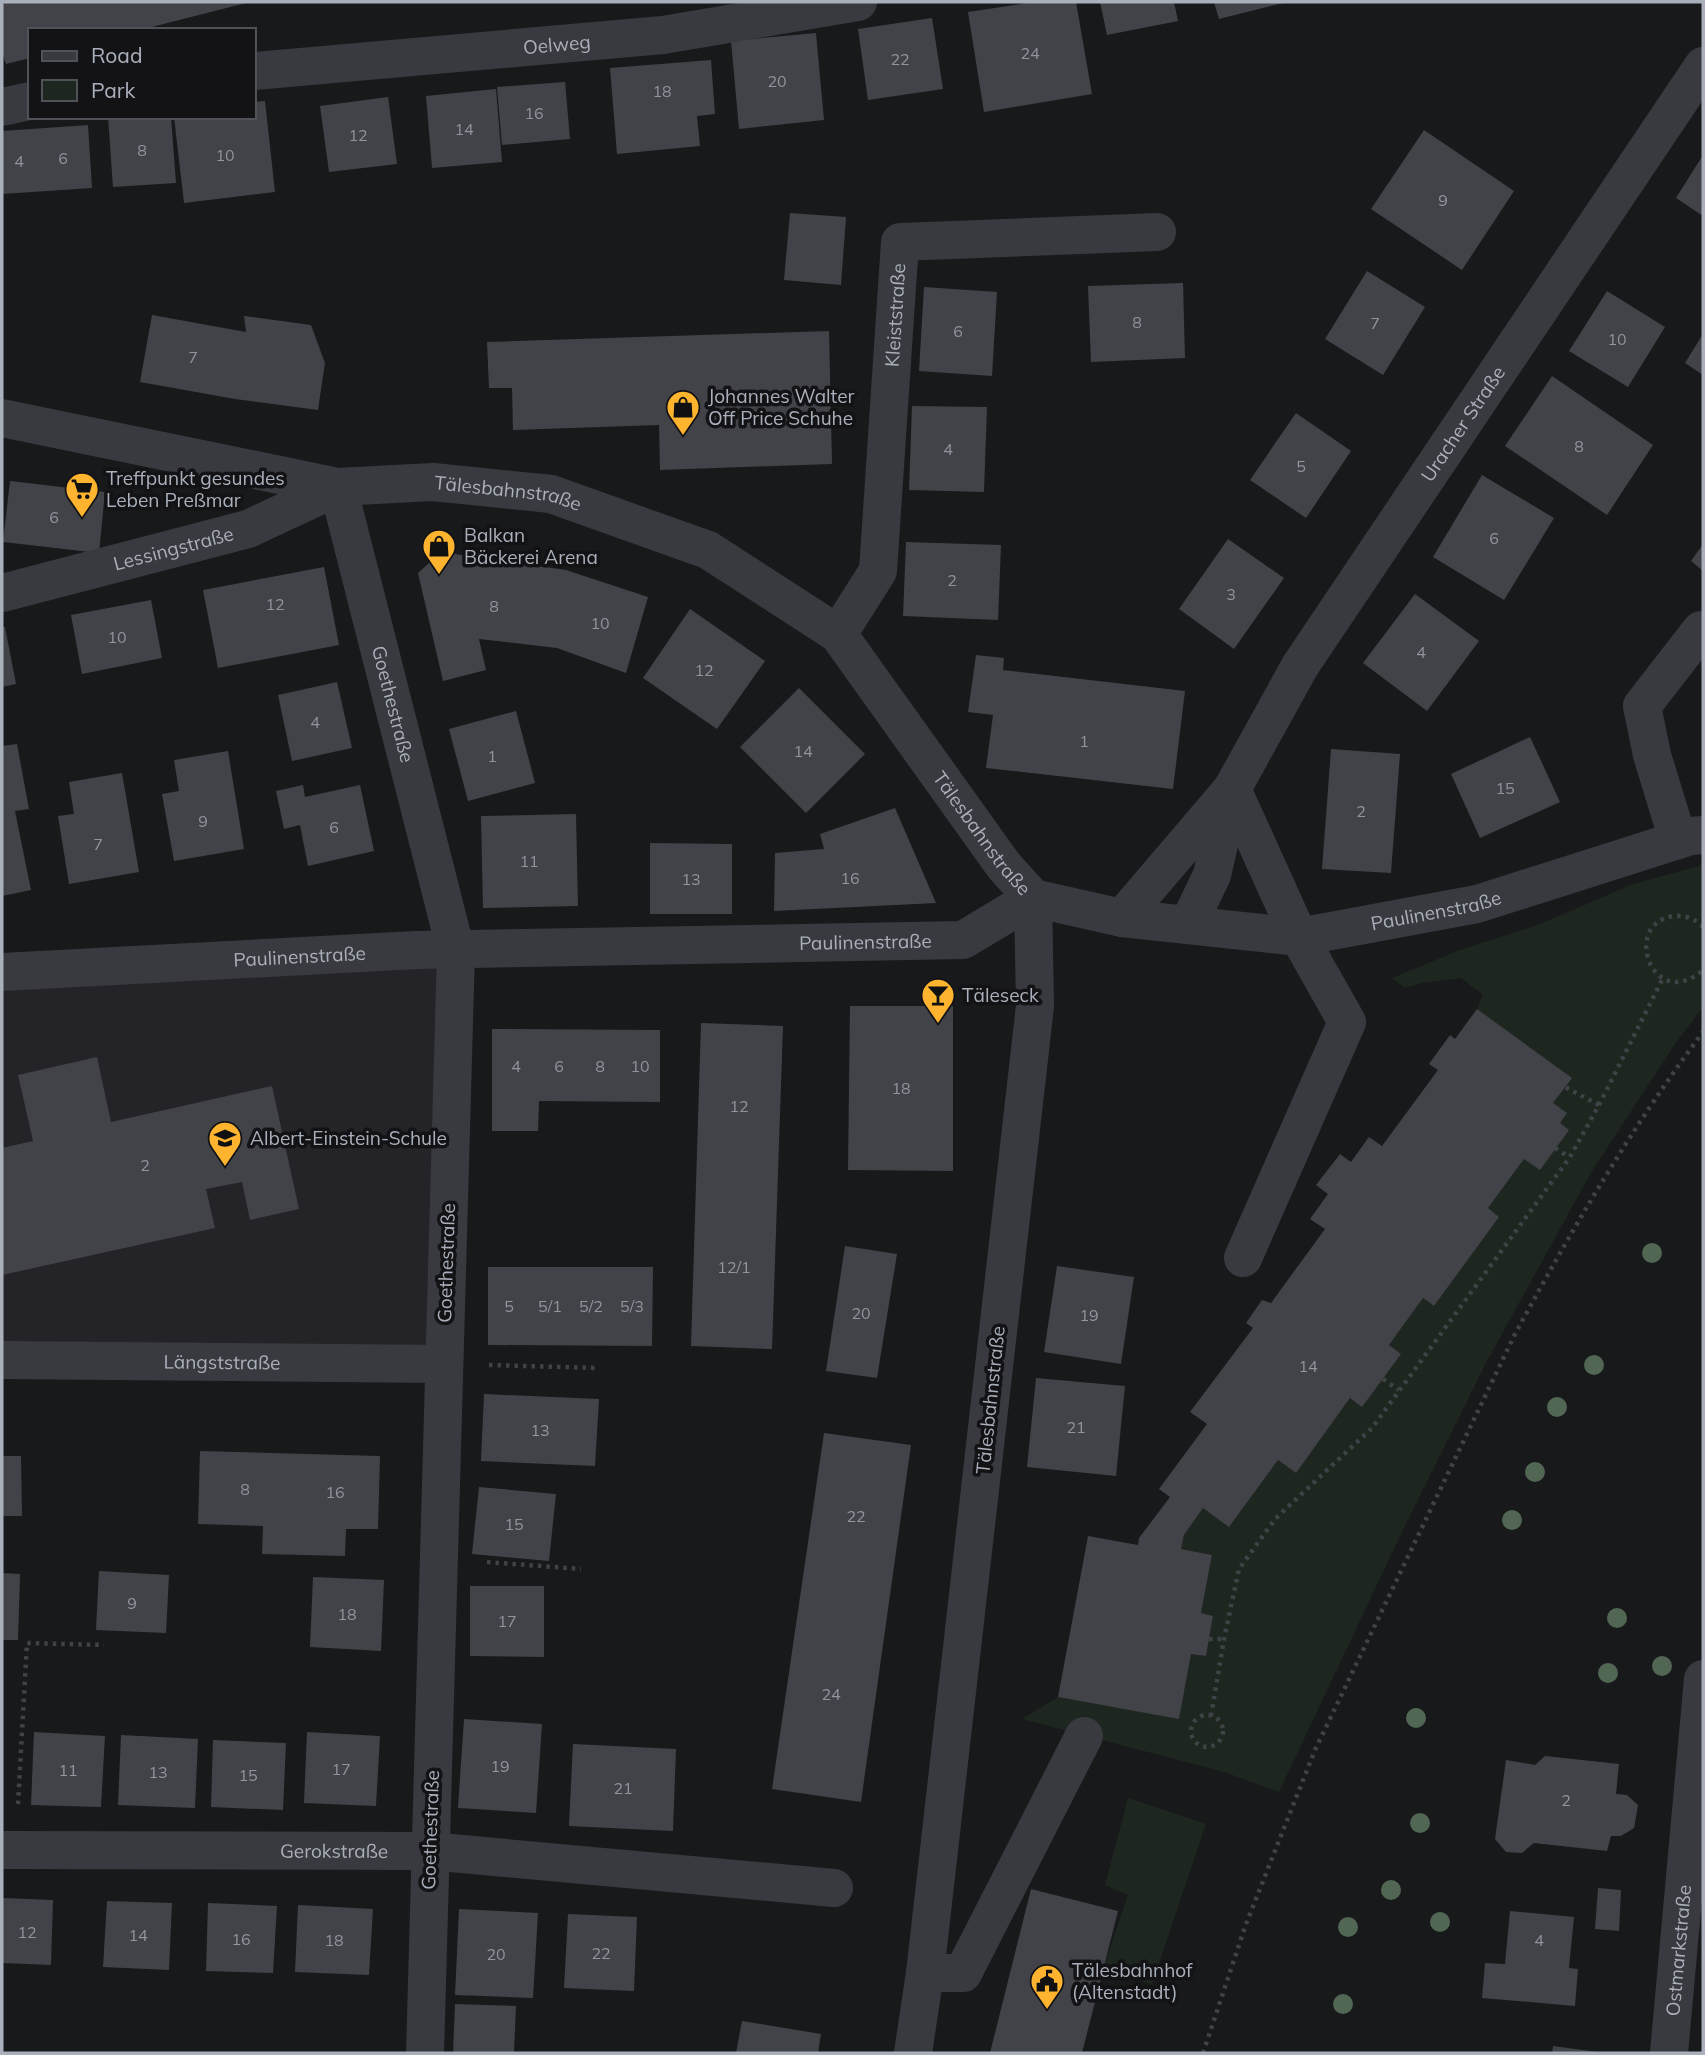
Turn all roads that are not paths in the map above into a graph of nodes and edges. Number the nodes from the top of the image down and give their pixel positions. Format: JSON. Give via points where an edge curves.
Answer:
{"nodes":[{"id":1,"x":858,"y":2,"type":"edge"},
{"id":2,"x":1703,"y":66,"type":"edge"},
{"id":3,"x":256,"y":71,"type":"edge"},
{"id":4,"x":28,"y":101,"type":"edge"},
{"id":5,"x":2,"y":107,"type":"edge"},
{"id":6,"x":1157,"y":232,"type":"dead end"},
{"id":7,"x":2,"y":418,"type":"edge"},
{"id":8,"x":338,"y":488,"type":"junction"},
{"id":9,"x":2,"y":593,"type":"edge"},
{"id":10,"x":1701,"y":630,"type":"dead end"},
{"id":11,"x":838,"y":634,"type":"junction"},
{"id":12,"x":1232,"y":789,"type":"junction"},
{"id":13,"x":1691,"y":838,"type":"edge"},
{"id":14,"x":1033,"y":898,"type":"junction"},
{"id":15,"x":1122,"y":918,"type":"junction"},
{"id":16,"x":1188,"y":925,"type":"junction"},
{"id":17,"x":1299,"y":937,"type":"junction"},
{"id":18,"x":456,"y":951,"type":"junction"},
{"id":19,"x":2,"y":972,"type":"edge"},
{"id":20,"x":1243,"y":1258,"type":"dead end"},
{"id":21,"x":2,"y":1360,"type":"edge"},
{"id":22,"x":443,"y":1364,"type":"junction"},
{"id":23,"x":1703,"y":1679,"type":"edge"},
{"id":24,"x":1084,"y":1736,"type":"dead end"},
{"id":25,"x":1697,"y":1818,"type":"edge"},
{"id":26,"x":9,"y":1850,"type":"edge"},
{"id":27,"x":429,"y":1851,"type":"junction"},
{"id":28,"x":834,"y":1888,"type":"dead end"},
{"id":29,"x":925,"y":1973,"type":"junction"},
{"id":30,"x":425,"y":2053,"type":"edge"},
{"id":31,"x":914,"y":2053,"type":"edge"},
{"id":32,"x":1669,"y":2053,"type":"edge"}],
"edges":[{"from":1,"to":3,"type":"street","name":"Oelweg","via":[[663,35]]},
{"from":2,"to":12,"type":"street","name":"Uracher Straße","via":[[1300,667]]},
{"from":4,"to":5,"type":"street"},
{"from":6,"to":11,"type":"street","name":"Kleiststraße","via":[[900,242],[878,572]]},
{"from":7,"to":8,"type":"street","name":"Tälesbahnstraße"},
{"from":8,"to":9,"type":"street","name":"Lessingstraße","via":[[247,529]]},
{"from":8,"to":11,"type":"street","name":"Tälesbahnstraße","via":[[433,482],[551,494],[708,550]]},
{"from":8,"to":18,"type":"street","name":"Goethestraße"},
{"from":10,"to":13,"type":"street","via":[[1642,706],[1652,755]]},
{"from":11,"to":14,"type":"street","name":"Tälesbahnstraße","via":[[1004,866]]},
{"from":12,"to":15,"type":"street","name":"Uracher Straße"},
{"from":12,"to":16,"type":"street","name":"Uracher Straße","via":[[1212,875]]},
{"from":12,"to":17,"type":"street"},
{"from":13,"to":17,"type":"street","name":"Paulinenstraße","via":[[1477,904]]},
{"from":14,"to":15,"type":"street","name":"Paulinenstraße"},
{"from":14,"to":18,"type":"street","name":"Paulinenstraße","via":[[963,940]]},
{"from":14,"to":29,"type":"street","name":"Tälesbahnstraße","via":[[1035,1006]]},
{"from":15,"to":16,"type":"street","name":"Paulinenstraße"},
{"from":16,"to":17,"type":"street","name":"Paulinenstraße"},
{"from":17,"to":20,"type":"street","via":[[1347,1022]]},
{"from":18,"to":19,"type":"street","name":"Paulinenstraße"},
{"from":18,"to":22,"type":"street","name":"Goethestraße"},
{"from":21,"to":22,"type":"street","name":"Längststraße"},
{"from":22,"to":27,"type":"street","name":"Goethestraße"},
{"from":23,"to":25,"type":"street","name":"Ostmarkstraße"},
{"from":24,"to":29,"type":"street","via":[[963,1973]]},
{"from":25,"to":32,"type":"street","name":"Ostmarkstraße"},
{"from":26,"to":27,"type":"street","name":"Gerokstraße"},
{"from":27,"to":28,"type":"street","name":"Gerokstraße"},
{"from":27,"to":30,"type":"street","name":"Goethestraße"},
{"from":29,"to":31,"type":"street","name":"Tälesbahnstraße"}]}
